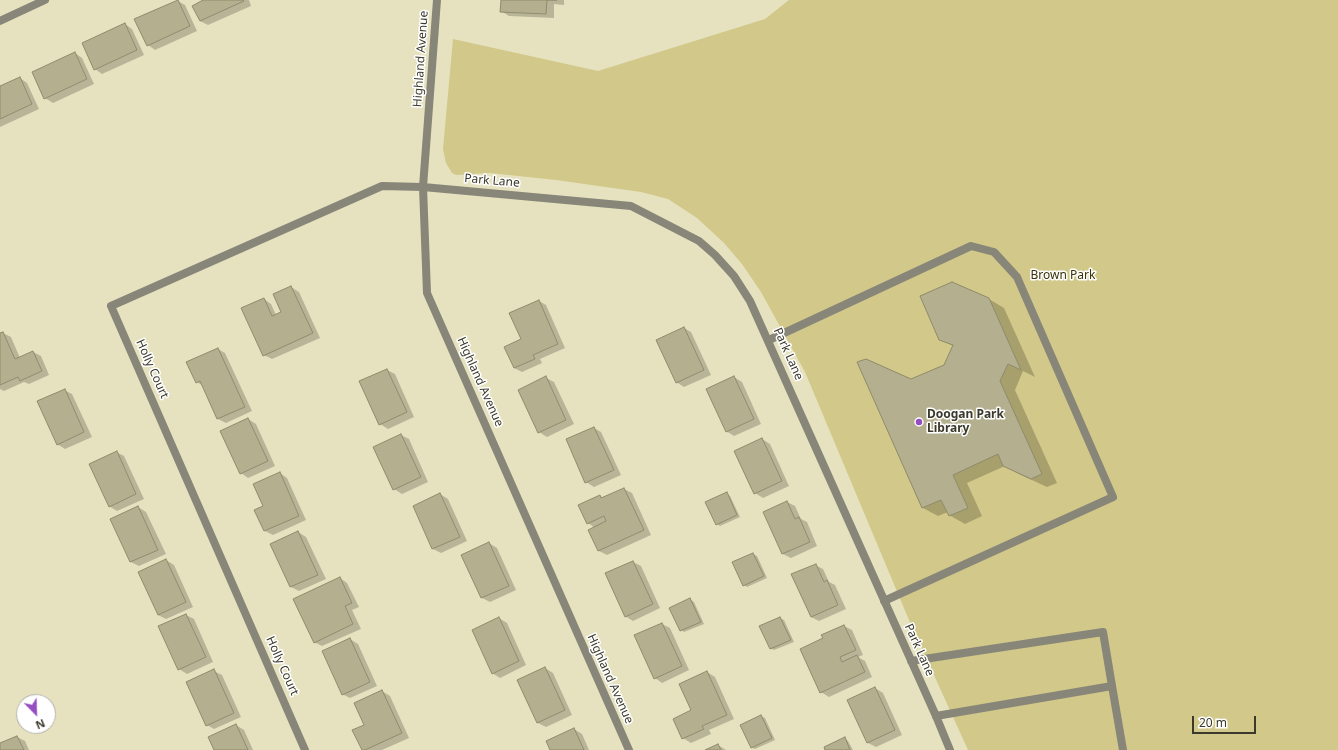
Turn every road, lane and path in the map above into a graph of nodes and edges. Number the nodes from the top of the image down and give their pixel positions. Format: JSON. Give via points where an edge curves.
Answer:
{"nodes":[{"id":1,"x":45,"y":0,"type":"edge"},
{"id":2,"x":437,"y":0,"type":"edge"},
{"id":3,"x":0,"y":20,"type":"edge"},
{"id":4,"x":423,"y":187,"type":"junction"},
{"id":5,"x":769,"y":340,"type":"junction"},
{"id":6,"x":884,"y":601,"type":"junction"},
{"id":7,"x":911,"y":661,"type":"junction"},
{"id":8,"x":1112,"y":686,"type":"junction"},
{"id":9,"x":936,"y":716,"type":"junction"},
{"id":10,"x":305,"y":750,"type":"edge"},
{"id":11,"x":628,"y":750,"type":"edge"},
{"id":12,"x":950,"y":750,"type":"edge"},
{"id":13,"x":1123,"y":750,"type":"edge"}],
"edges":[{"from":1,"to":3,"type":"street"},
{"from":2,"to":4,"type":"street","name":"Highland Avenue"},
{"from":4,"to":5,"type":"street","name":"Park Lane","via":[[631,206],[699,241],[715,255],[734,276],[750,301]]},
{"from":4,"to":10,"type":"street","name":"Holly Court","via":[[382,186],[111,306]]},
{"from":4,"to":11,"type":"street","name":"Highland Avenue","via":[[427,293]]},
{"from":5,"to":6,"type":"street","name":"Park Lane"},
{"from":5,"to":6,"type":"street","via":[[971,246],[994,252],[1017,277],[1113,497]]},
{"from":6,"to":7,"type":"street","name":"Park Lane"},
{"from":7,"to":8,"type":"street","via":[[1103,632]]},
{"from":7,"to":9,"type":"street","name":"Park Lane"},
{"from":8,"to":9,"type":"street"},
{"from":8,"to":13,"type":"street"},
{"from":9,"to":12,"type":"street","name":"Park Lane"}]}
